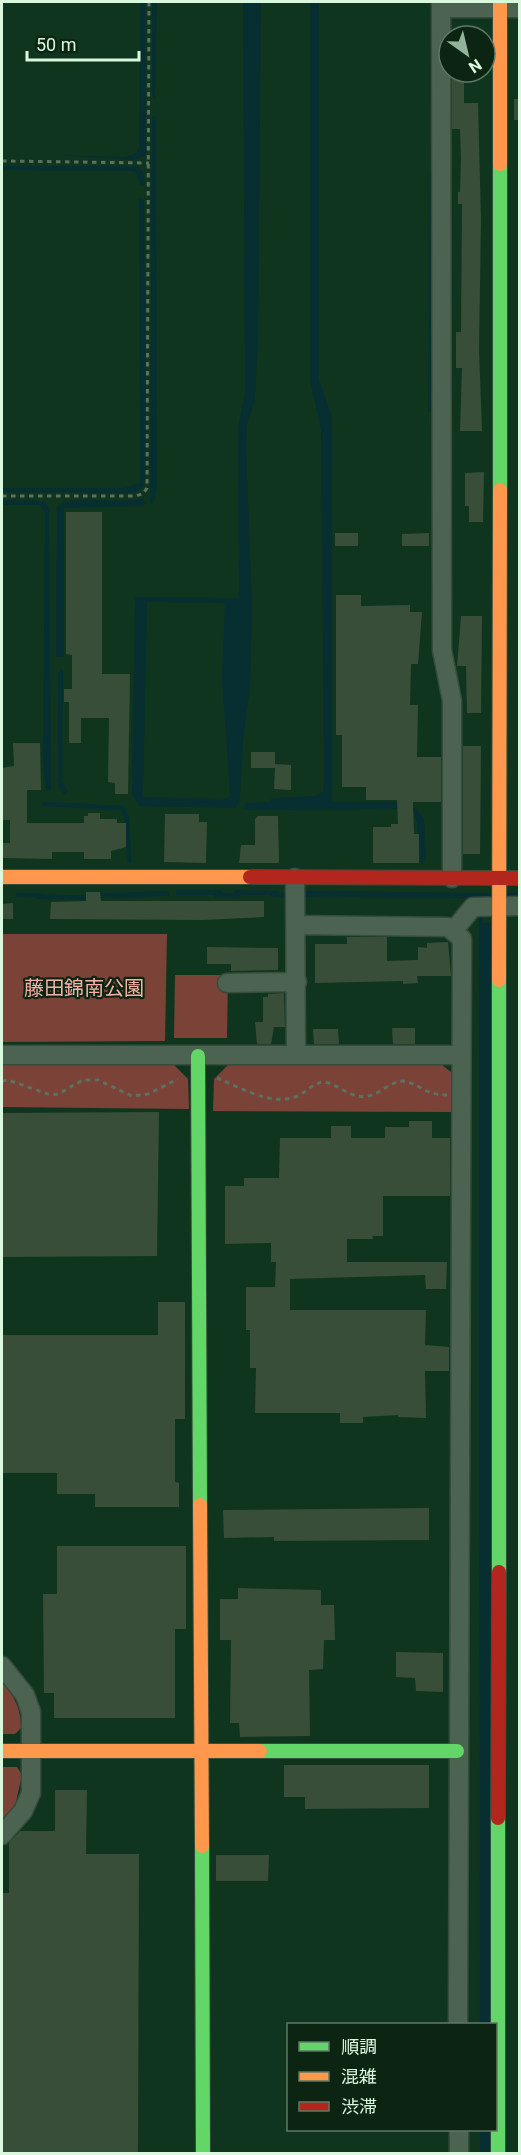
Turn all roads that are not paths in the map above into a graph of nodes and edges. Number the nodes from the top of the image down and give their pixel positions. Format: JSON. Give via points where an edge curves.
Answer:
{"nodes":[{"id":1,"x":441,"y":5,"type":"edge"},
{"id":2,"x":495,"y":7,"type":"edge"},
{"id":3,"x":519,"y":8,"type":"edge"},
{"id":4,"x":2,"y":877,"type":"edge"},
{"id":5,"x":452,"y":878,"type":"junction"},
{"id":6,"x":519,"y":878,"type":"edge"},
{"id":7,"x":295,"y":888,"type":"junction"},
{"id":8,"x":499,"y":893,"type":"junction"},
{"id":9,"x":519,"y":906,"type":"edge"},
{"id":10,"x":296,"y":925,"type":"junction"},
{"id":11,"x":453,"y":931,"type":"junction"},
{"id":12,"x":297,"y":982,"type":"junction"},
{"id":13,"x":227,"y":983,"type":"dead end"},
{"id":14,"x":2,"y":1054,"type":"edge"},
{"id":15,"x":296,"y":1055,"type":"junction"},
{"id":16,"x":460,"y":1055,"type":"junction"},
{"id":17,"x":198,"y":1063,"type":"junction"},
{"id":18,"x":2,"y":1666,"type":"edge"},
{"id":19,"x":2,"y":1751,"type":"edge"},
{"id":20,"x":458,"y":1751,"type":"junction"},
{"id":21,"x":30,"y":1752,"type":"junction"},
{"id":22,"x":201,"y":1752,"type":"junction"},
{"id":23,"x":2,"y":1835,"type":"edge"},
{"id":24,"x":459,"y":2023,"type":"edge"},
{"id":25,"x":459,"y":2131,"type":"edge"},
{"id":26,"x":203,"y":2154,"type":"edge"},
{"id":27,"x":459,"y":2154,"type":"edge"},
{"id":28,"x":498,"y":2154,"type":"edge"}],
"edges":[{"from":1,"to":2,"type":"street"},
{"from":1,"to":5,"type":"street","via":[[442,650],[452,701]]},
{"from":2,"to":3,"type":"street"},
{"from":2,"to":8,"type":"street"},
{"from":4,"to":7,"type":"street"},
{"from":5,"to":7,"type":"street"},
{"from":5,"to":8,"type":"street"},
{"from":6,"to":8,"type":"street"},
{"from":7,"to":10,"type":"street"},
{"from":8,"to":9,"type":"street"},
{"from":8,"to":11,"type":"street","via":[[473,907]]},
{"from":8,"to":28,"type":"street"},
{"from":10,"to":11,"type":"street","via":[[448,927]]},
{"from":10,"to":12,"type":"street"},
{"from":11,"to":16,"type":"street","via":[[462,939]]},
{"from":12,"to":13,"type":"street"},
{"from":12,"to":15,"type":"street"},
{"from":14,"to":17,"type":"street"},
{"from":15,"to":16,"type":"street"},
{"from":15,"to":17,"type":"street"},
{"from":16,"to":20,"type":"street"},
{"from":17,"to":22,"type":"street"},
{"from":18,"to":21,"type":"street","via":[[25,1695],[31,1712]]},
{"from":19,"to":21,"type":"street"},
{"from":20,"to":22,"type":"street"},
{"from":20,"to":24,"type":"street"},
{"from":21,"to":22,"type":"street"},
{"from":21,"to":23,"type":"street","via":[[31,1793],[23,1811]]},
{"from":22,"to":26,"type":"street"},
{"from":25,"to":27,"type":"street"}]}
